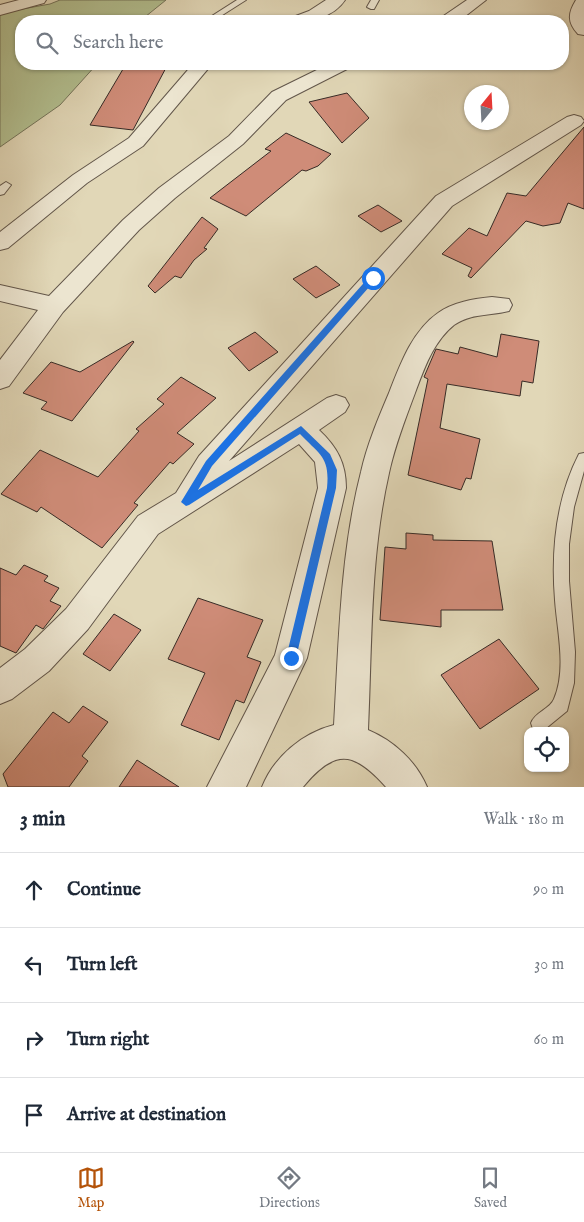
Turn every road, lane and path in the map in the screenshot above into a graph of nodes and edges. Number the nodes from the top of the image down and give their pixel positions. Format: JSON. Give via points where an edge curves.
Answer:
{"nodes":[{"id":1,"x":38,"y":0,"type":"edge"},
{"id":2,"x":242,"y":0,"type":"edge"},
{"id":3,"x":337,"y":0,"type":"edge"},
{"id":4,"x":474,"y":0,"type":"edge"},
{"id":5,"x":583,"y":3,"type":"edge"},
{"id":6,"x":0,"y":10,"type":"edge"},
{"id":7,"x":218,"y":15,"type":"edge"},
{"id":8,"x":315,"y":15,"type":"edge"},
{"id":9,"x":455,"y":15,"type":"edge"},
{"id":10,"x":584,"y":30,"type":"edge"},
{"id":11,"x":195,"y":70,"type":"edge"},
{"id":12,"x":331,"y":70,"type":"edge"},
{"id":13,"x":574,"y":121,"type":"dead end"},
{"id":14,"x":0,"y":243,"type":"edge"},
{"id":15,"x":0,"y":293,"type":"edge"},
{"id":16,"x":500,"y":305,"type":"dead end"},
{"id":17,"x":54,"y":306,"type":"junction"},
{"id":18,"x":0,"y":379,"type":"edge"},
{"id":19,"x":336,"y":405,"type":"dead end"},
{"id":20,"x":301,"y":429,"type":"junction"},
{"id":21,"x":584,"y":458,"type":"edge"},
{"id":22,"x":186,"y":502,"type":"junction"},
{"id":23,"x":0,"y":688,"type":"edge"},
{"id":24,"x":539,"y":723,"type":"dead end"},
{"id":25,"x":350,"y":741,"type":"junction"},
{"id":26,"x":225,"y":787,"type":"edge"},
{"id":27,"x":280,"y":787,"type":"edge"},
{"id":28,"x":409,"y":787,"type":"edge"}],
"edges":[{"from":1,"to":6,"type":"street"},
{"from":2,"to":7,"type":"lane"},
{"from":3,"to":8,"type":"street"},
{"from":4,"to":9,"type":"street"},
{"from":5,"to":10,"type":"street","via":[[577,17]]},
{"from":11,"to":14,"type":"street","via":[[169,106],[136,142],[80,179]]},
{"from":12,"to":17,"type":"street","via":[[280,96],[236,140],[131,225]]},
{"from":13,"to":22,"type":"street","via":[[444,201],[209,464]]},
{"from":15,"to":17,"type":"street"},
{"from":16,"to":25,"type":"street","via":[[461,310],[440,324],[415,360],[393,414],[373,482],[362,554]]},
{"from":17,"to":18,"type":"street"},
{"from":19,"to":20,"type":"street"},
{"from":20,"to":22,"type":"street"},
{"from":20,"to":26,"type":"street","via":[[327,457],[333,470],[332,488],[291,658]]},
{"from":21,"to":24,"type":"lane","via":[[576,471],[566,512],[561,562],[568,672],[561,704]]},
{"from":22,"to":23,"type":"street","via":[[148,525],[77,619],[37,660]]},
{"from":25,"to":27,"type":"street","via":[[333,741],[311,753]]},
{"from":25,"to":28,"type":"street","via":[[371,747]]}]}
